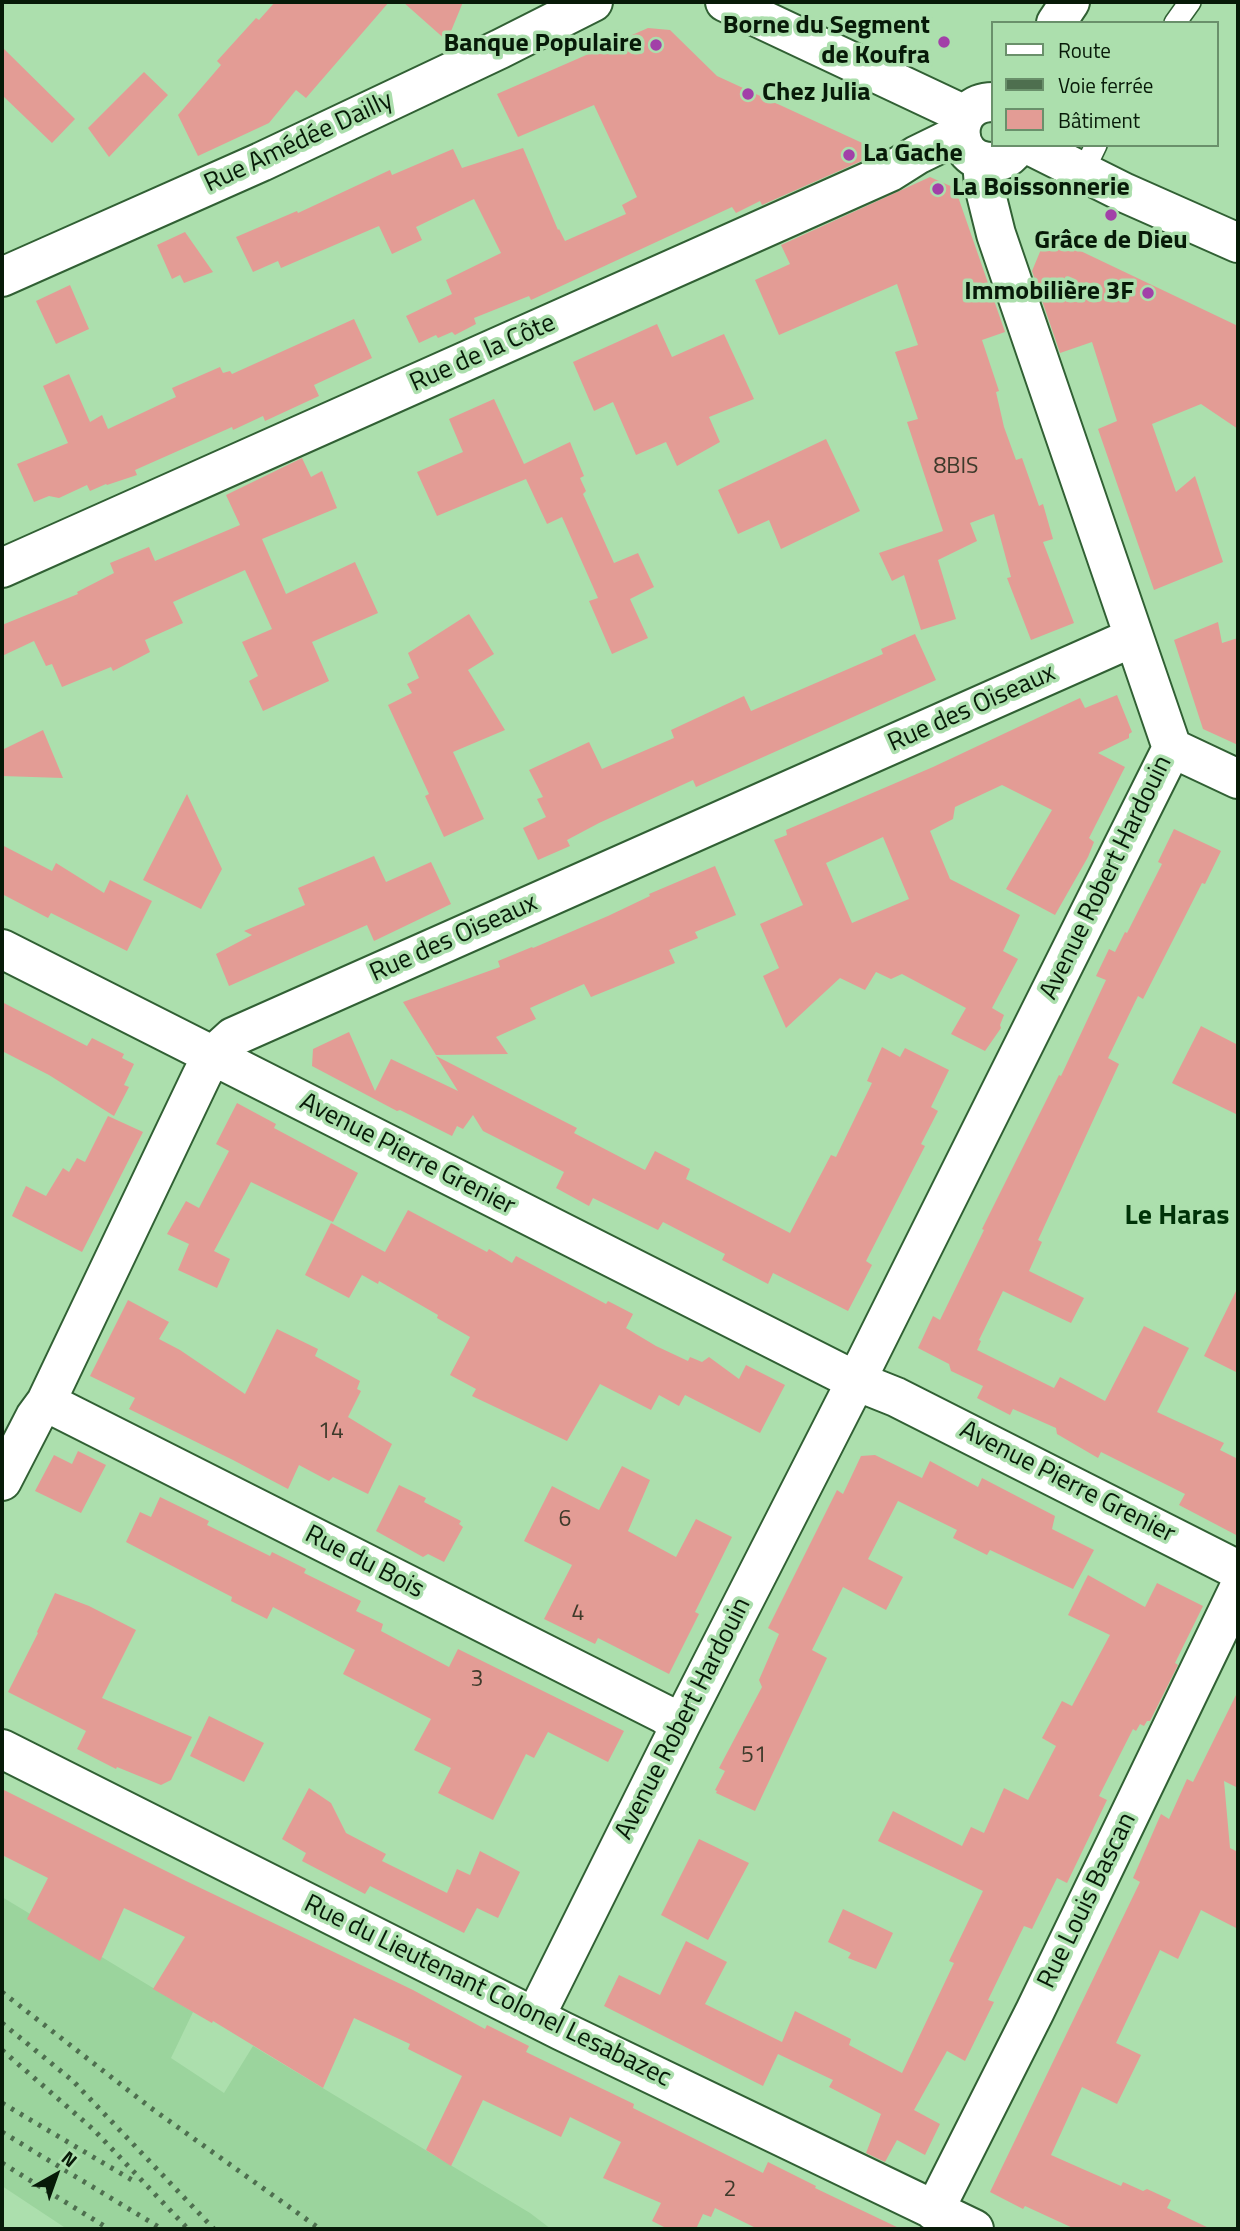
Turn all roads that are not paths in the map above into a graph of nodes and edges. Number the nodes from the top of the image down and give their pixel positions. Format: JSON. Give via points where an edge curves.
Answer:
{"nodes":[{"id":1,"x":593,"y":2,"type":"edge"},
{"id":2,"x":724,"y":2,"type":"edge"},
{"id":3,"x":1070,"y":2,"type":"edge"},
{"id":4,"x":1190,"y":2,"type":"edge"},
{"id":5,"x":1057,"y":21,"type":"edge"},
{"id":6,"x":1176,"y":21,"type":"edge"},
{"id":7,"x":975,"y":128,"type":"edge"},
{"id":8,"x":1017,"y":147,"type":"edge"},
{"id":9,"x":1038,"y":147,"type":"edge"},
{"id":10,"x":1089,"y":159,"type":"edge"},
{"id":11,"x":1238,"y":243,"type":"edge"},
{"id":12,"x":2,"y":277,"type":"edge"},
{"id":13,"x":2,"y":568,"type":"edge"},
{"id":14,"x":1134,"y":637,"type":"junction"},
{"id":15,"x":1172,"y":748,"type":"junction"},
{"id":16,"x":1238,"y":779,"type":"edge"},
{"id":17,"x":2,"y":949,"type":"edge"},
{"id":18,"x":211,"y":1056,"type":"junction"},
{"id":19,"x":856,"y":1381,"type":"junction"},
{"id":20,"x":46,"y":1402,"type":"junction"},
{"id":21,"x":2,"y":1480,"type":"edge"},
{"id":22,"x":1238,"y":1570,"type":"edge"},
{"id":23,"x":1238,"y":1590,"type":"edge"},
{"id":24,"x":680,"y":1726,"type":"junction"},
{"id":25,"x":2,"y":1749,"type":"edge"},
{"id":26,"x":536,"y":2017,"type":"junction"},
{"id":27,"x":934,"y":2211,"type":"junction"},
{"id":28,"x":974,"y":2229,"type":"edge"}],
"edges":[{"from":1,"to":12,"type":"street","name":"Rue Amédée Dailly","via":[[261,162]]},
{"from":2,"to":7,"type":"street"},
{"from":3,"to":5,"type":"street"},
{"from":4,"to":6,"type":"lane"},
{"from":7,"to":8,"type":"street","name":"Rue de la Côte","via":[[998,162]]},
{"from":7,"to":13,"type":"street","name":"Rue de la Côte","via":[[890,173]]},
{"from":7,"to":14,"type":"street","name":"Avenue Robert Hardouin","via":[[996,234]]},
{"from":9,"to":10,"type":"street"},
{"from":10,"to":11,"type":"street","via":[[1125,193]]},
{"from":14,"to":15,"type":"street","name":"Avenue Robert Hardouin"},
{"from":14,"to":18,"type":"street","name":"Rue des Oiseaux","via":[[233,1037]]},
{"from":15,"to":16,"type":"street"},
{"from":15,"to":19,"type":"street","name":"Avenue Robert Hardouin"},
{"from":17,"to":18,"type":"street","name":"Avenue Pierre Grenier"},
{"from":18,"to":19,"type":"street","name":"Avenue Pierre Grenier"},
{"from":18,"to":20,"type":"street","name":"Rue des Oiseaux"},
{"from":19,"to":22,"type":"street","name":"Avenue Pierre Grenier"},
{"from":19,"to":24,"type":"street","name":"Avenue Robert Hardouin"},
{"from":20,"to":21,"type":"street","name":"Rue des Oiseaux"},
{"from":20,"to":24,"type":"street","name":"Rue du Bois"},
{"from":23,"to":27,"type":"street","name":"Rue Louis Bascan"},
{"from":24,"to":26,"type":"street","name":"Avenue Robert Hardouin"},
{"from":25,"to":26,"type":"street","name":"Rue du Lieutenant Colonel Lesabazec"},
{"from":26,"to":27,"type":"street","name":"Rue du Lieutenant Colonel Lesabazec"},
{"from":27,"to":28,"type":"street","name":"Rue du Lieutenant Colonel Lesabazec"}]}
